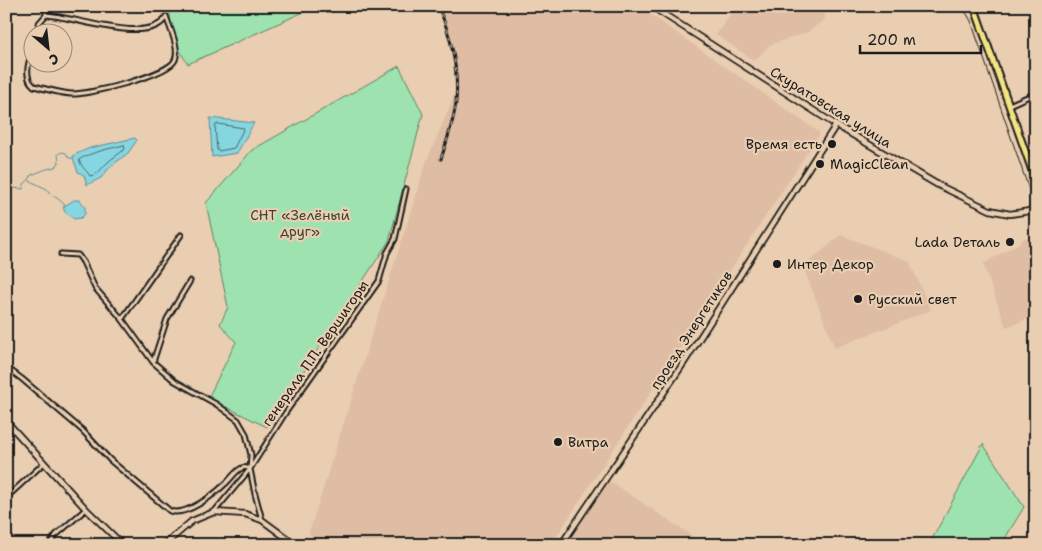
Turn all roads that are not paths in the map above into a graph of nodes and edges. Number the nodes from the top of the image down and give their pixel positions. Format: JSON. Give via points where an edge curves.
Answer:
{"nodes":[{"id":1,"x":46,"y":6,"type":"edge"},
{"id":2,"x":651,"y":6,"type":"edge"},
{"id":3,"x":974,"y":6,"type":"edge"},
{"id":4,"x":46,"y":15,"type":"junction"},
{"id":5,"x":40,"y":22,"type":"edge"},
{"id":6,"x":28,"y":72,"type":"edge"},
{"id":7,"x":1036,"y":93,"type":"edge"},
{"id":8,"x":1008,"y":105,"type":"junction"},
{"id":9,"x":836,"y":125,"type":"junction"},
{"id":10,"x":1034,"y":171,"type":"edge"},
{"id":11,"x":1036,"y":182,"type":"edge"},
{"id":12,"x":406,"y":189,"type":"dead end"},
{"id":13,"x":1036,"y":210,"type":"edge"},
{"id":14,"x":181,"y":235,"type":"dead end"},
{"id":15,"x":61,"y":254,"type":"dead end"},
{"id":16,"x":190,"y":281,"type":"dead end"},
{"id":17,"x":122,"y":319,"type":"junction"},
{"id":18,"x":153,"y":362,"type":"junction"},
{"id":19,"x":6,"y":367,"type":"edge"},
{"id":20,"x":6,"y":421,"type":"edge"},
{"id":21,"x":44,"y":463,"type":"junction"},
{"id":22,"x":250,"y":469,"type":"junction"},
{"id":23,"x":6,"y":498,"type":"edge"},
{"id":24,"x":86,"y":509,"type":"junction"},
{"id":25,"x":214,"y":512,"type":"junction"},
{"id":26,"x":262,"y":520,"type":"junction"},
{"id":27,"x":49,"y":545,"type":"edge"},
{"id":28,"x":123,"y":545,"type":"edge"},
{"id":29,"x":164,"y":545,"type":"edge"},
{"id":30,"x":296,"y":545,"type":"edge"},
{"id":31,"x":561,"y":545,"type":"edge"}],
"edges":[{"from":1,"to":4,"type":"street"},
{"from":2,"to":9,"type":"street","name":"Скуратовская улица"},
{"from":3,"to":8,"type":"main road"},
{"from":4,"to":5,"type":"street"},
{"from":4,"to":6,"type":"street","via":[[137,30],[152,28],[166,16],[177,50],[176,59],[173,65],[149,76],[71,94],[34,86],[29,82]]},
{"from":7,"to":8,"type":"street"},
{"from":8,"to":10,"type":"main road"},
{"from":9,"to":13,"type":"street","name":"Скуратовская улица","via":[[938,185],[990,210],[1010,214]]},
{"from":9,"to":31,"type":"street","name":"проезд Энергетиков","via":[[685,361]]},
{"from":10,"to":11,"type":"main road"},
{"from":12,"to":22,"type":"street","name":"генерала П.П. Вершигоры","via":[[395,239],[379,281],[286,412]]},
{"from":14,"to":17,"type":"street"},
{"from":15,"to":17,"type":"street","via":[[78,256],[95,288]]},
{"from":16,"to":18,"type":"street","via":[[168,319]]},
{"from":17,"to":18,"type":"street"},
{"from":18,"to":22,"type":"street","via":[[175,381],[238,420],[246,434],[251,455]]},
{"from":19,"to":22,"type":"street","via":[[82,430],[110,460],[170,511],[177,513],[191,507],[220,489],[242,468]]},
{"from":20,"to":21,"type":"street"},
{"from":21,"to":23,"type":"street"},
{"from":21,"to":24,"type":"street"},
{"from":22,"to":25,"type":"street","name":"генерала П.П. Вершигоры"},
{"from":22,"to":26,"type":"street"},
{"from":24,"to":27,"type":"street"},
{"from":24,"to":28,"type":"street"},
{"from":25,"to":26,"type":"street","via":[[245,514]]},
{"from":25,"to":29,"type":"street","via":[[192,521]]},
{"from":26,"to":30,"type":"street"}]}
